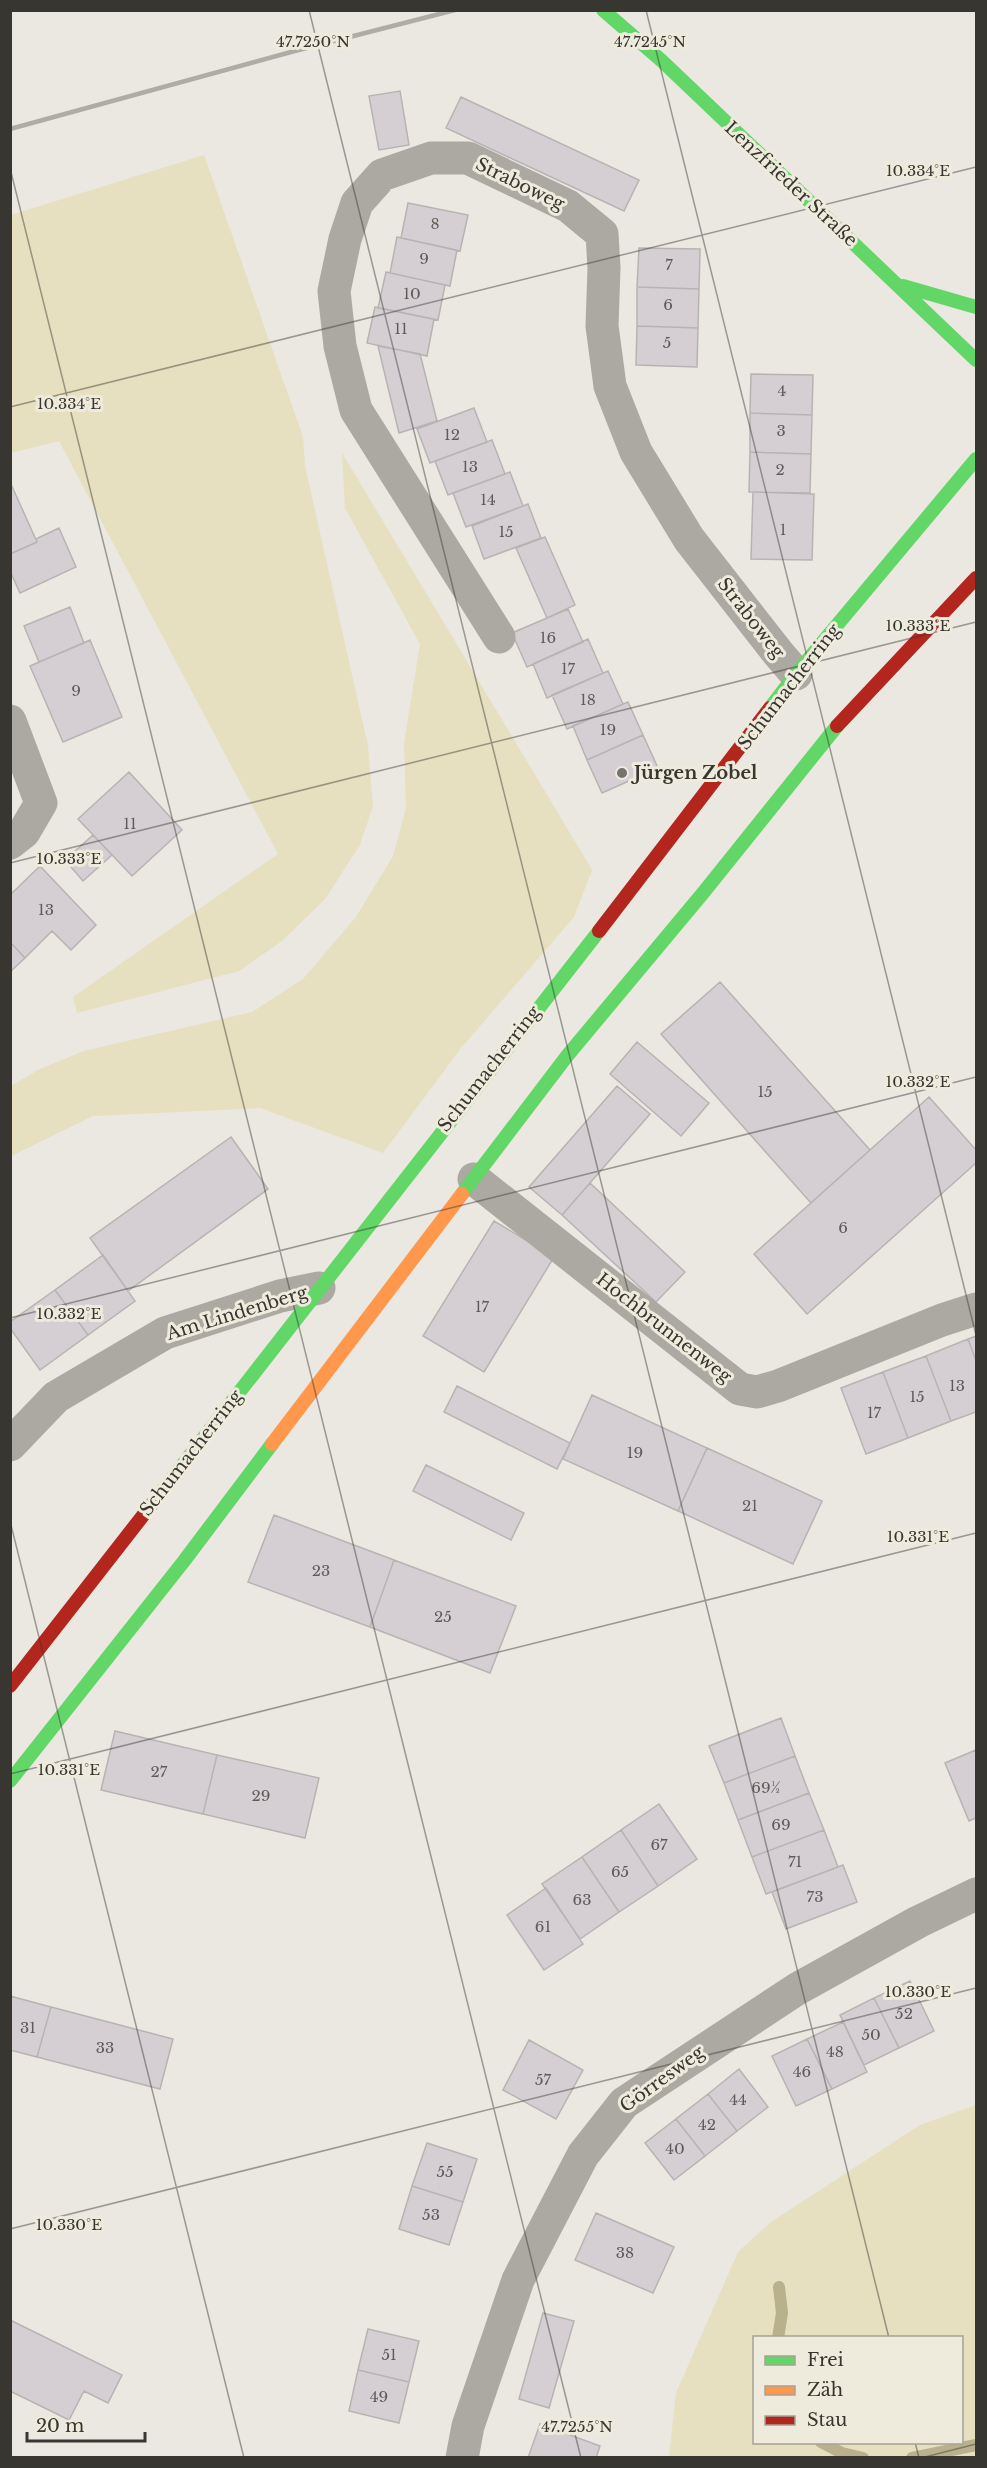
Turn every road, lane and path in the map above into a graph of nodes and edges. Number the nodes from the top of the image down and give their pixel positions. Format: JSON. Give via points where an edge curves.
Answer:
{"nodes":[{"id":1,"x":603,"y":10,"type":"edge"},
{"id":2,"x":898,"y":285,"type":"junction"},
{"id":3,"x":976,"y":307,"type":"edge"},
{"id":4,"x":976,"y":360,"type":"edge"},
{"id":5,"x":976,"y":459,"type":"edge"},
{"id":6,"x":976,"y":578,"type":"edge"},
{"id":7,"x":499,"y":637,"type":"dead end"},
{"id":8,"x":796,"y":674,"type":"junction"},
{"id":9,"x":10,"y":722,"type":"edge"},
{"id":10,"x":10,"y":843,"type":"edge"},
{"id":11,"x":474,"y":1179,"type":"junction"},
{"id":12,"x":319,"y":1288,"type":"junction"},
{"id":13,"x":976,"y":1309,"type":"edge"},
{"id":14,"x":10,"y":1445,"type":"edge"},
{"id":15,"x":10,"y":1686,"type":"edge"},
{"id":16,"x":10,"y":1781,"type":"edge"},
{"id":17,"x":976,"y":1894,"type":"edge"},
{"id":18,"x":462,"y":2457,"type":"edge"}],
"edges":[{"from":1,"to":2,"type":"main road","name":"Lenzfrieder Straße"},
{"from":2,"to":3,"type":"main road"},
{"from":2,"to":4,"type":"main road","name":"Lenzfrieder Straße"},
{"from":5,"to":8,"type":"main road","name":"Schumacherring"},
{"from":6,"to":11,"type":"main road","via":[[844,717],[567,1056]]},
{"from":7,"to":8,"type":"street","name":"Straboweg","via":[[356,410],[340,346],[334,291],[357,202],[382,174],[430,158],[468,158],[568,206],[602,234],[602,326],[610,386],[636,452],[689,539]]},
{"from":8,"to":12,"type":"main road","name":"Schumacherring","via":[[657,858]]},
{"from":9,"to":10,"type":"street","via":[[40,802],[24,832]]},
{"from":11,"to":13,"type":"street","name":"Hochbrunnenweg","via":[[740,1389],[757,1392],[778,1386]]},
{"from":11,"to":16,"type":"main road","via":[[184,1561]]},
{"from":12,"to":14,"type":"street","name":"Am Lindenberg","via":[[280,1296],[165,1334],[57,1397]]},
{"from":12,"to":15,"type":"main road","name":"Schumacherring"},
{"from":17,"to":18,"type":"street","name":"Görresweg","via":[[797,1989],[624,2103],[583,2155],[518,2280],[468,2426]]}]}
